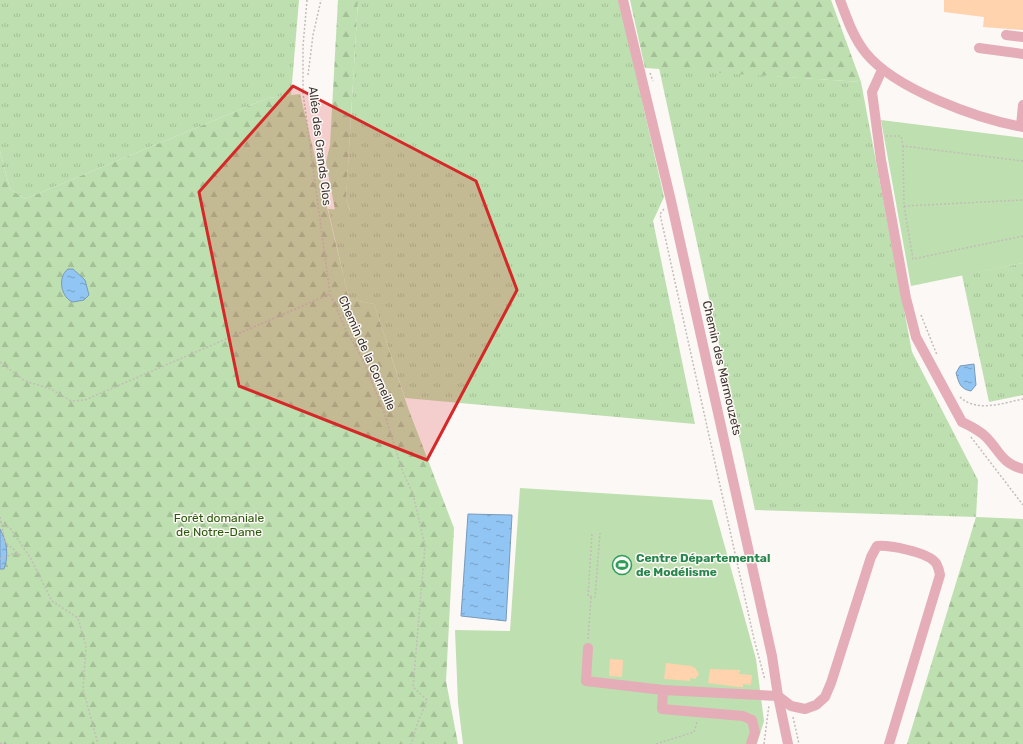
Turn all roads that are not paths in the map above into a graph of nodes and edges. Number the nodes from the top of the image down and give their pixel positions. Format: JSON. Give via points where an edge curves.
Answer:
{"nodes":[{"id":1,"x":623,"y":0,"type":"edge"},
{"id":2,"x":840,"y":0,"type":"edge"},
{"id":3,"x":1006,"y":35,"type":"dead end"},
{"id":4,"x":1023,"y":37,"type":"edge"},
{"id":5,"x":979,"y":48,"type":"dead end"},
{"id":6,"x":1023,"y":54,"type":"edge"},
{"id":7,"x":882,"y":70,"type":"junction"},
{"id":8,"x":1023,"y":106,"type":"edge"},
{"id":9,"x":1022,"y":126,"type":"edge"},
{"id":10,"x":1023,"y":469,"type":"edge"},
{"id":11,"x":588,"y":648,"type":"road end"},
{"id":12,"x":663,"y":690,"type":"junction"},
{"id":13,"x":774,"y":696,"type":"junction"},
{"id":14,"x":751,"y":744,"type":"edge"},
{"id":15,"x":788,"y":744,"type":"edge"},
{"id":16,"x":889,"y":744,"type":"edge"}],
"edges":[{"from":1,"to":13,"type":"street","name":"Chemin des Marmouzets","via":[[671,201],[772,656],[776,685]]},
{"from":2,"to":7,"type":"street","via":[[855,37]]},
{"from":3,"to":4,"type":"street"},
{"from":5,"to":6,"type":"street"},
{"from":7,"to":9,"type":"street","via":[[935,99]]},
{"from":7,"to":10,"type":"street","via":[[872,92],[897,248],[916,338],[962,422],[986,437],[1003,459]]},
{"from":8,"to":9,"type":"street"},
{"from":11,"to":12,"type":"street","via":[[586,682]]},
{"from":12,"to":13,"type":"street"},
{"from":12,"to":14,"type":"street","via":[[662,709],[743,716],[752,720],[755,732]]},
{"from":13,"to":15,"type":"street","name":"Chemin des Marmouzets"},
{"from":13,"to":16,"type":"street","via":[[791,706],[805,709],[816,705],[825,697],[871,557],[877,546],[888,545],[934,560],[940,575]]}]}
